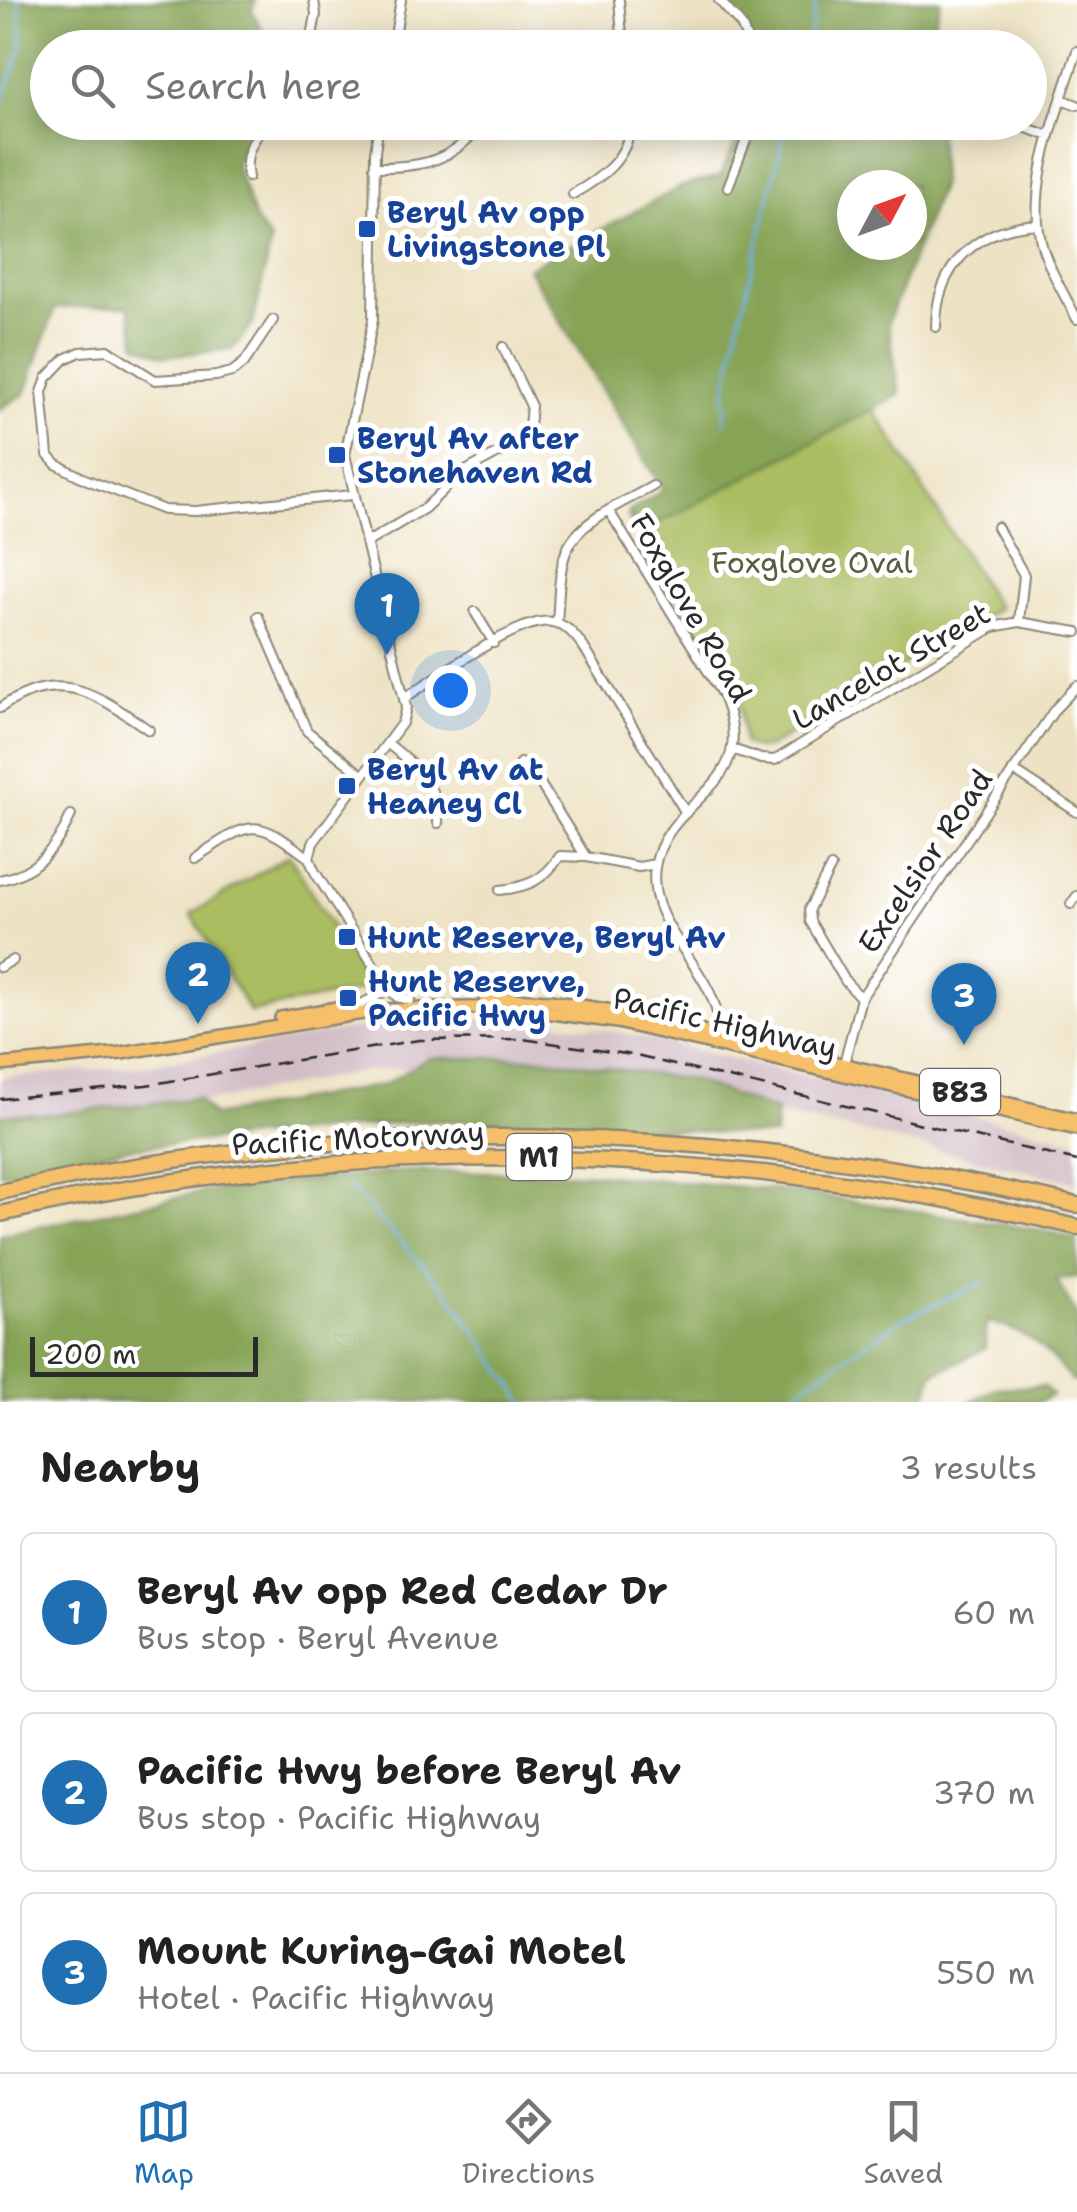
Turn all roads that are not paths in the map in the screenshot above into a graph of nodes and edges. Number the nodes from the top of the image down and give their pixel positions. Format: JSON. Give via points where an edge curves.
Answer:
{"nodes":[{"id":1,"x":314,"y":0,"type":"edge"},
{"id":2,"x":402,"y":0,"type":"edge"},
{"id":3,"x":620,"y":0,"type":"edge"},
{"id":4,"x":719,"y":0,"type":"edge"},
{"id":5,"x":313,"y":30,"type":"edge"},
{"id":6,"x":396,"y":30,"type":"edge"},
{"id":7,"x":622,"y":30,"type":"edge"},
{"id":8,"x":743,"y":30,"type":"edge"},
{"id":9,"x":1077,"y":51,"type":"edge"},
{"id":10,"x":1062,"y":99,"type":"junction"},
{"id":11,"x":1077,"y":105,"type":"edge"},
{"id":12,"x":1047,"y":135,"type":"edge"},
{"id":13,"x":1050,"y":136,"type":"junction"},
{"id":14,"x":254,"y":140,"type":"edge"},
{"id":15,"x":377,"y":140,"type":"edge"},
{"id":16,"x":467,"y":140,"type":"edge"},
{"id":17,"x":628,"y":140,"type":"edge"},
{"id":18,"x":746,"y":140,"type":"edge"},
{"id":19,"x":374,"y":167,"type":"junction"},
{"id":20,"x":248,"y":177,"type":"dead end"},
{"id":21,"x":728,"y":187,"type":"dead end"},
{"id":22,"x":573,"y":194,"type":"dead end"},
{"id":23,"x":1038,"y":224,"type":"junction"},
{"id":24,"x":1077,"y":319,"type":"edge"},
{"id":25,"x":273,"y":320,"type":"dead end"},
{"id":26,"x":936,"y":327,"type":"dead end"},
{"id":27,"x":503,"y":348,"type":"dead end"},
{"id":28,"x":653,"y":486,"type":"dead end"},
{"id":29,"x":352,"y":496,"type":"junction"},
{"id":30,"x":609,"y":512,"type":"junction"},
{"id":31,"x":997,"y":526,"type":"dead end"},
{"id":32,"x":366,"y":543,"type":"junction"},
{"id":33,"x":475,"y":612,"type":"dead end"},
{"id":34,"x":258,"y":616,"type":"dead end"},
{"id":35,"x":1019,"y":622,"type":"junction"},
{"id":36,"x":557,"y":623,"type":"junction"},
{"id":37,"x":1077,"y":632,"type":"edge"},
{"id":38,"x":494,"y":642,"type":"junction"},
{"id":39,"x":1077,"y":686,"type":"edge"},
{"id":40,"x":406,"y":697,"type":"junction"},
{"id":41,"x":0,"y":708,"type":"edge"},
{"id":42,"x":149,"y":730,"type":"dead end"},
{"id":43,"x":387,"y":743,"type":"junction"},
{"id":44,"x":732,"y":749,"type":"junction"},
{"id":45,"x":520,"y":764,"type":"dead end"},
{"id":46,"x":1013,"y":770,"type":"junction"},
{"id":47,"x":362,"y":775,"type":"junction"},
{"id":48,"x":1077,"y":812,"type":"edge"},
{"id":49,"x":686,"y":813,"type":"junction"},
{"id":50,"x":71,"y":815,"type":"dead end"},
{"id":51,"x":438,"y":823,"type":"dead end"},
{"id":52,"x":586,"y":856,"type":"junction"},
{"id":53,"x":196,"y":858,"type":"dead end"},
{"id":54,"x":310,"y":858,"type":"junction"},
{"id":55,"x":655,"y":864,"type":"junction"},
{"id":56,"x":831,"y":867,"type":"dead end"},
{"id":57,"x":0,"y":880,"type":"edge"},
{"id":58,"x":500,"y":890,"type":"dead end"},
{"id":59,"x":13,"y":960,"type":"dead end"},
{"id":60,"x":0,"y":967,"type":"edge"},
{"id":61,"x":382,"y":979,"type":"junction"},
{"id":62,"x":860,"y":998,"type":"junction"},
{"id":63,"x":410,"y":1000,"type":"junction"},
{"id":64,"x":361,"y":1004,"type":"junction"},
{"id":65,"x":718,"y":1040,"type":"junction"},
{"id":66,"x":0,"y":1061,"type":"edge"},
{"id":67,"x":843,"y":1070,"type":"junction"},
{"id":68,"x":1077,"y":1120,"type":"edge"},
{"id":69,"x":1077,"y":1129,"type":"edge"},
{"id":70,"x":0,"y":1192,"type":"edge"},
{"id":71,"x":1077,"y":1204,"type":"edge"},
{"id":72,"x":0,"y":1214,"type":"edge"},
{"id":73,"x":1077,"y":1227,"type":"edge"}],
"edges":[{"from":1,"to":5,"type":"street"},
{"from":2,"to":6,"type":"street"},
{"from":3,"to":7,"type":"street"},
{"from":4,"to":8,"type":"street"},
{"from":9,"to":10,"type":"street"},
{"from":10,"to":11,"type":"street"},
{"from":10,"to":13,"type":"street"},
{"from":12,"to":13,"type":"street"},
{"from":13,"to":23,"type":"street"},
{"from":14,"to":20,"type":"street"},
{"from":15,"to":19,"type":"street"},
{"from":16,"to":19,"type":"street","via":[[444,158],[408,168]]},
{"from":17,"to":22,"type":"street","via":[[601,178]]},
{"from":18,"to":21,"type":"street"},
{"from":19,"to":29,"type":"street","via":[[374,320],[345,444]]},
{"from":23,"to":24,"type":"street","via":[[1048,263]]},
{"from":23,"to":26,"type":"street","via":[[1001,228],[966,250],[936,305]]},
{"from":25,"to":29,"type":"street","via":[[240,367],[216,376],[163,382],[108,350],[72,355],[44,384],[48,454],[56,464],[164,510]]},
{"from":27,"to":32,"type":"street","via":[[531,406],[524,435]]},
{"from":28,"to":30,"type":"street"},
{"from":29,"to":32,"type":"street"},
{"from":30,"to":36,"type":"street","via":[[569,545]]},
{"from":30,"to":44,"type":"street","name":"Foxglove Road","via":[[722,694]]},
{"from":31,"to":35,"type":"street","via":[[1024,574]]},
{"from":32,"to":40,"type":"street"},
{"from":33,"to":38,"type":"street"},
{"from":34,"to":47,"type":"street","via":[[307,730]]},
{"from":35,"to":37,"type":"street","name":"Lancelot Street"},
{"from":35,"to":44,"type":"street","name":"Lancelot Street","via":[[993,626],[775,760]]},
{"from":36,"to":38,"type":"street","via":[[525,624]]},
{"from":36,"to":49,"type":"street","via":[[575,634]]},
{"from":38,"to":40,"type":"street"},
{"from":39,"to":46,"type":"street","name":"Excelsior Road"},
{"from":40,"to":43,"type":"street","via":[[402,723]]},
{"from":41,"to":42,"type":"street","via":[[44,686],[67,688],[95,696]]},
{"from":43,"to":47,"type":"street"},
{"from":43,"to":51,"type":"street","via":[[421,771]]},
{"from":44,"to":49,"type":"street","name":"Foxglove Road","via":[[716,782]]},
{"from":45,"to":52,"type":"street","via":[[536,777]]},
{"from":46,"to":48,"type":"street"},
{"from":46,"to":62,"type":"street","name":"Excelsior Road"},
{"from":47,"to":54,"type":"street","via":[[313,843]]},
{"from":49,"to":55,"type":"street","name":"Foxglove Road"},
{"from":50,"to":57,"type":"street","via":[[50,852]]},
{"from":52,"to":55,"type":"street"},
{"from":52,"to":58,"type":"street","via":[[560,856],[547,875]]},
{"from":53,"to":54,"type":"street","via":[[248,826]]},
{"from":54,"to":61,"type":"street"},
{"from":55,"to":65,"type":"street","via":[[661,911],[706,986],[720,1024]]},
{"from":56,"to":62,"type":"street","via":[[810,921]]},
{"from":59,"to":60,"type":"street"},
{"from":61,"to":63,"type":"street","via":[[396,997]]},
{"from":61,"to":64,"type":"street","via":[[380,994]]},
{"from":62,"to":67,"type":"street","name":"Excelsior Road"},
{"from":63,"to":64,"type":"main road","name":"Pacific Highway","number":"B83"},
{"from":63,"to":65,"type":"main road","name":"Pacific Highway","number":"B83","via":[[550,1001],[632,1014]]},
{"from":64,"to":66,"type":"main road","name":"Pacific Highway","number":"B83"},
{"from":65,"to":66,"type":"main road","name":"Pacific Highway","number":"B83","via":[[548,1010],[444,1006],[356,1012],[121,1053]]},
{"from":65,"to":67,"type":"main road","name":"Pacific Highway","number":"B83"},
{"from":67,"to":68,"type":"main road","name":"Pacific Highway","number":"B83"},
{"from":67,"to":69,"type":"main road","name":"Pacific Highway","number":"B83"},
{"from":70,"to":71,"type":"highway","name":"Pacific Motorway","number":"M1","via":[[230,1150],[542,1135],[856,1160]]},
{"from":72,"to":73,"type":"highway","name":"Pacific Motorway","number":"M1","via":[[225,1173],[382,1159],[536,1157],[715,1166],[827,1180]]}]}
